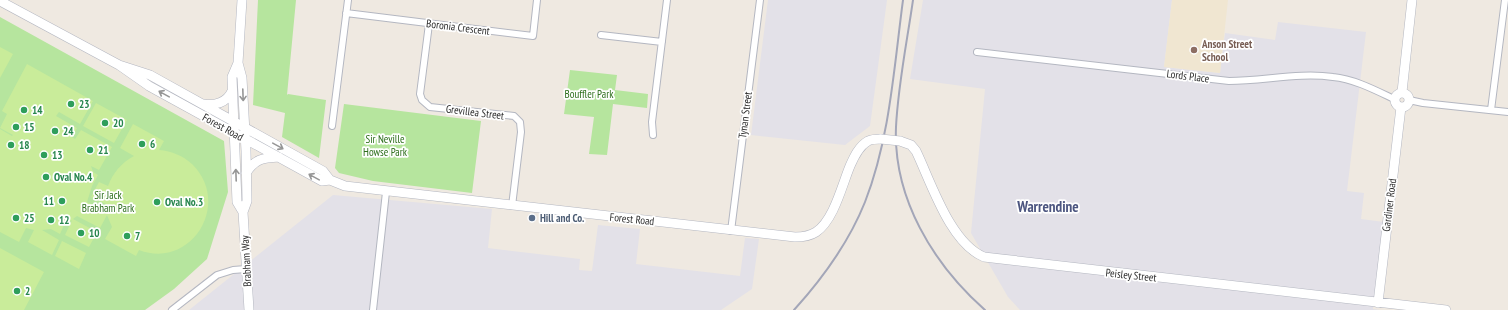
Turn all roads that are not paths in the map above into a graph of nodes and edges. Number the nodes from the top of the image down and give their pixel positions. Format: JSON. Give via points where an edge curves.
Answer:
{"nodes":[{"id":1,"x":0,"y":0,"type":"edge"},
{"id":2,"x":242,"y":0,"type":"edge"},
{"id":3,"x":348,"y":0,"type":"edge"},
{"id":4,"x":537,"y":0,"type":"edge"},
{"id":5,"x":667,"y":0,"type":"edge"},
{"id":6,"x":760,"y":0,"type":"edge"},
{"id":7,"x":1412,"y":0,"type":"edge"},
{"id":8,"x":1505,"y":0,"type":"edge"},
{"id":9,"x":346,"y":13,"type":"junction"},
{"id":10,"x":429,"y":24,"type":"junction"},
{"id":11,"x":600,"y":35,"type":"dead end"},
{"id":12,"x":662,"y":42,"type":"junction"},
{"id":13,"x":978,"y":52,"type":"dead end"},
{"id":14,"x":238,"y":63,"type":"junction"},
{"id":15,"x":119,"y":65,"type":"junction"},
{"id":16,"x":232,"y":91,"type":"junction"},
{"id":17,"x":1402,"y":92,"type":"junction"},
{"id":18,"x":1394,"y":99,"type":"junction"},
{"id":19,"x":1409,"y":100,"type":"junction"},
{"id":20,"x":200,"y":103,"type":"junction"},
{"id":21,"x":1400,"y":107,"type":"junction"},
{"id":22,"x":1491,"y":110,"type":"junction"},
{"id":23,"x":1508,"y":112,"type":"edge"},
{"id":24,"x":233,"y":121,"type":"junction"},
{"id":25,"x":332,"y":126,"type":"dead end"},
{"id":26,"x":244,"y":127,"type":"junction"},
{"id":27,"x":234,"y":133,"type":"junction"},
{"id":28,"x":653,"y":135,"type":"dead end"},
{"id":29,"x":245,"y":139,"type":"junction"},
{"id":30,"x":880,"y":139,"type":"joint"},
{"id":31,"x":279,"y":157,"type":"junction"},
{"id":32,"x":246,"y":173,"type":"junction"},
{"id":33,"x":330,"y":180,"type":"junction"},
{"id":34,"x":386,"y":192,"type":"junction"},
{"id":35,"x":512,"y":206,"type":"junction"},
{"id":36,"x":243,"y":212,"type":"junction"},
{"id":37,"x":731,"y":231,"type":"junction"},
{"id":38,"x":246,"y":269,"type":"junction"},
{"id":39,"x":1378,"y":303,"type":"junction"},
{"id":40,"x":172,"y":310,"type":"edge"},
{"id":41,"x":249,"y":310,"type":"edge"},
{"id":42,"x":373,"y":310,"type":"edge"},
{"id":43,"x":1446,"y":310,"type":"edge"}],
"edges":[{"from":1,"to":15,"type":"main road","name":"Forest Road"},
{"from":2,"to":14,"type":"main road","name":"Brabham Way"},
{"from":3,"to":9,"type":"street"},
{"from":4,"to":10,"type":"street","name":"Boronia Crescent","via":[[533,36]]},
{"from":5,"to":12,"type":"street"},
{"from":6,"to":37,"type":"street","name":"Tynan Street"},
{"from":7,"to":17,"type":"main road"},
{"from":8,"to":22,"type":"street"},
{"from":9,"to":10,"type":"street","name":"Boronia Crescent"},
{"from":9,"to":25,"type":"street"},
{"from":10,"to":35,"type":"street","name":"Grevillea Street","via":[[420,94],[422,100],[430,106],[514,116],[520,122]]},
{"from":11,"to":12,"type":"street"},
{"from":12,"to":28,"type":"street","via":[[652,122]]},
{"from":13,"to":18,"type":"street","name":"Lords Place","via":[[1229,81],[1303,75],[1335,77]]},
{"from":14,"to":16,"type":"main road","name":"Brabham Way","via":[[232,77]]},
{"from":14,"to":26,"type":"main road","name":"Brabham Way","one_way":true,"via":[[242,78]]},
{"from":15,"to":20,"type":"main road","name":"Forest Road","via":[[150,75]]},
{"from":27,"to":15,"type":"main road","name":"Forest Road","one_way":true,"via":[[149,86]]},
{"from":16,"to":20,"type":"main road","via":[[228,98],[220,103]]},
{"from":16,"to":24,"type":"main road","name":"Brabham Way"},
{"from":17,"to":18,"type":"main road"},
{"from":17,"to":19,"type":"main road"},
{"from":18,"to":21,"type":"main road"},
{"from":19,"to":21,"type":"main road","via":[[1405,106]]},
{"from":19,"to":22,"type":"street"},
{"from":20,"to":24,"type":"main road","name":"Forest Road"},
{"from":21,"to":39,"type":"main road","name":"Gardiner Road"},
{"from":22,"to":23,"type":"street"},
{"from":24,"to":26,"type":"main road","name":"Forest Road"},
{"from":24,"to":27,"type":"main road","name":"Brabham Way"},
{"from":26,"to":29,"type":"main road","name":"Brabham Way"},
{"from":26,"to":33,"type":"main road","name":"Forest Road","one_way":true,"via":[[324,171]]},
{"from":27,"to":29,"type":"main road","name":"Forest Road"},
{"from":36,"to":27,"type":"main road","name":"Brabham Way","one_way":true,"via":[[236,202]]},
{"from":29,"to":31,"type":"main road","name":"Forest Road"},
{"from":29,"to":32,"type":"main road","name":"Brabham Way"},
{"from":30,"to":37,"type":"main road","name":"Forest Road","via":[[868,141],[857,151],[828,218],[816,232],[795,237]]},
{"from":30,"to":39,"type":"main road","name":"Peisley Street","bridge":true,"via":[[900,140],[916,151],[938,202],[961,238],[974,252],[984,257]]},
{"from":31,"to":32,"type":"main road","via":[[253,163]]},
{"from":33,"to":31,"type":"main road","name":"Forest Road","one_way":true,"via":[[322,181]]},
{"from":32,"to":36,"type":"main road","name":"Brabham Way","via":[[247,201]]},
{"from":33,"to":34,"type":"main road","name":"Forest Road","via":[[345,186]]},
{"from":34,"to":35,"type":"main road","name":"Forest Road"},
{"from":34,"to":42,"type":"street"},
{"from":35,"to":37,"type":"main road","name":"Forest Road"},
{"from":36,"to":38,"type":"main road","name":"Brabham Way"},
{"from":38,"to":40,"type":"street","via":[[233,270],[217,276]]},
{"from":38,"to":41,"type":"main road","name":"Brabham Way"},
{"from":39,"to":43,"type":"main road","name":"Peisley Street"}]}
